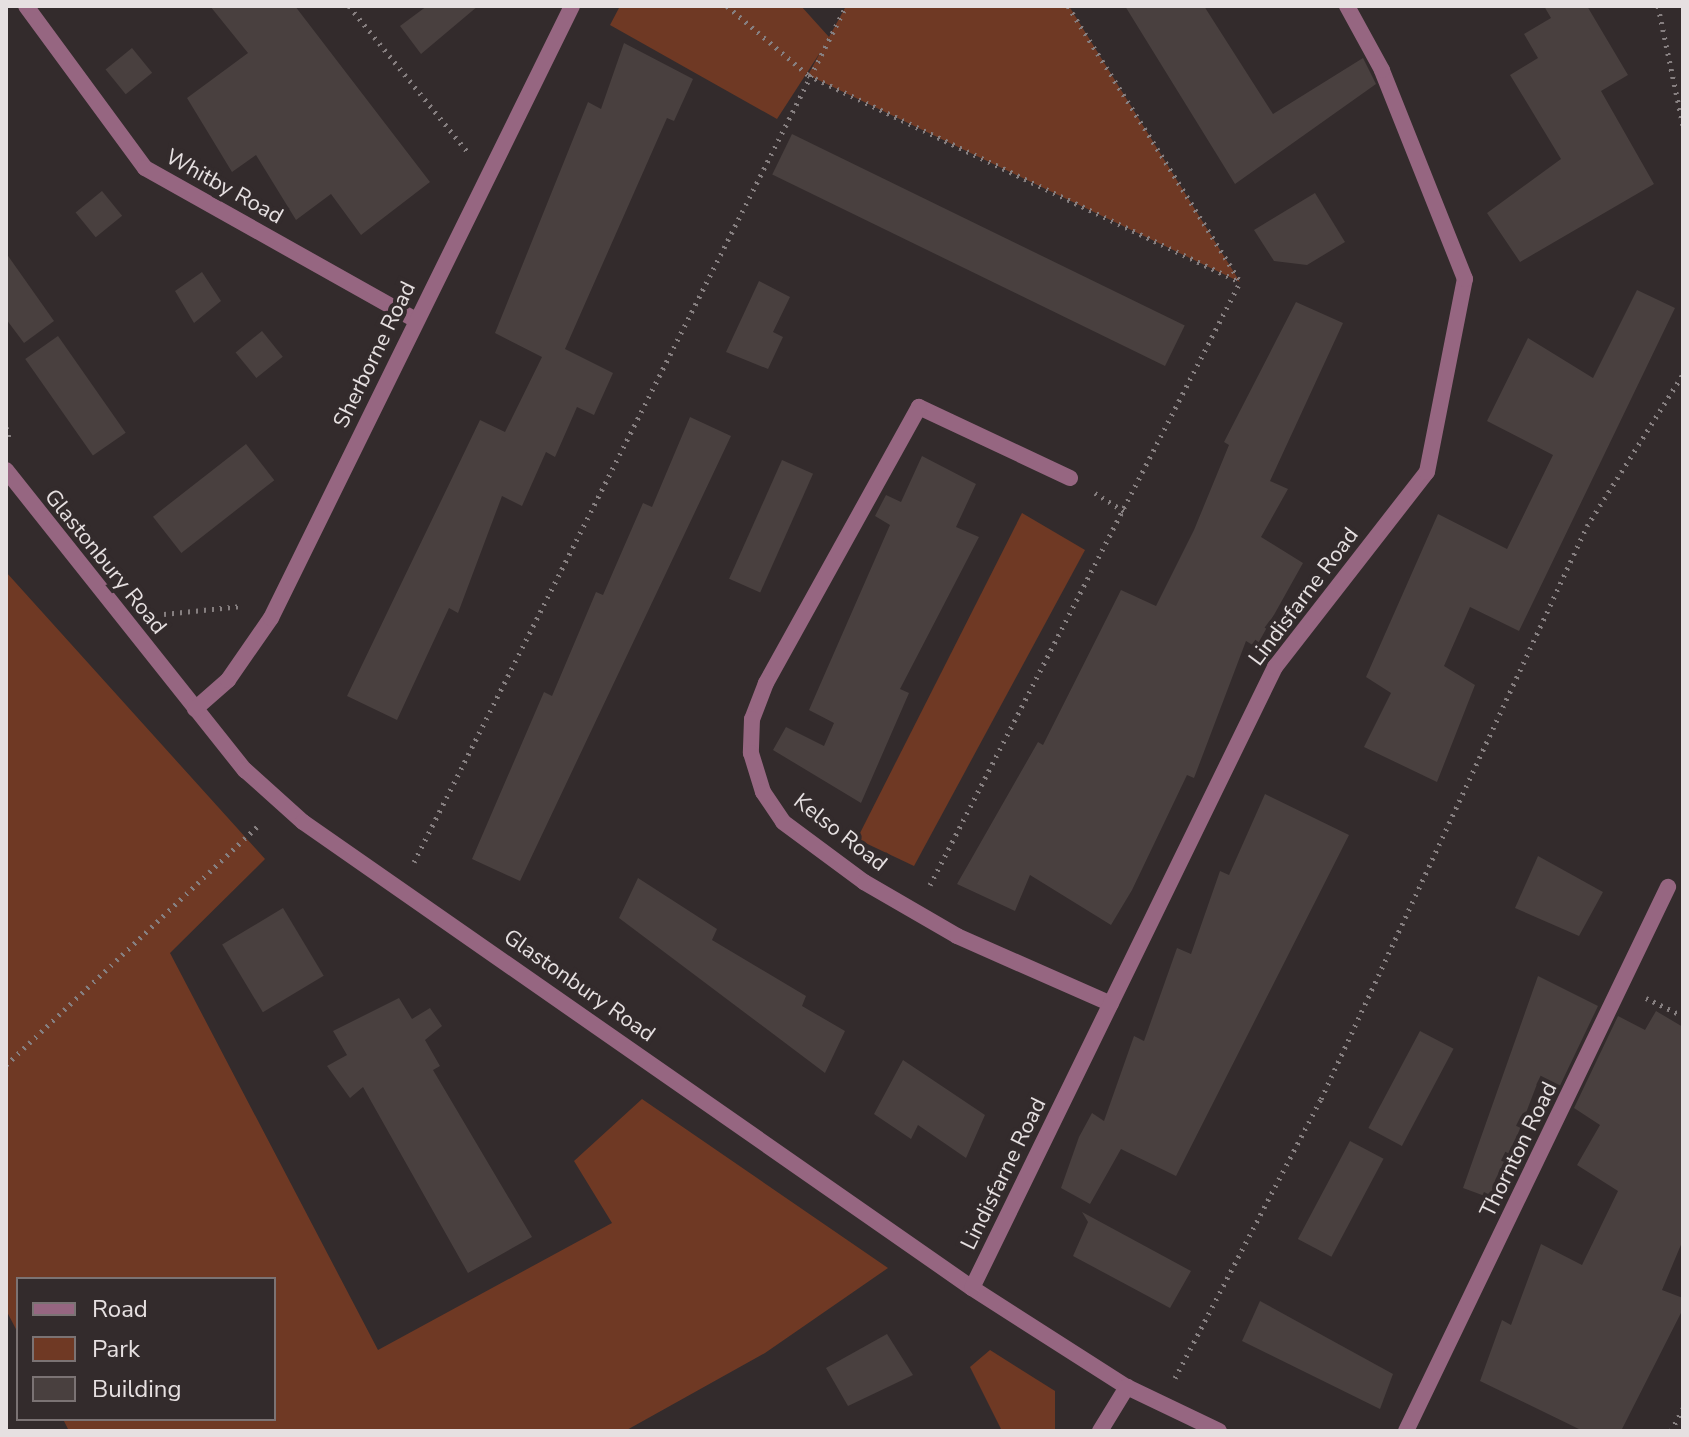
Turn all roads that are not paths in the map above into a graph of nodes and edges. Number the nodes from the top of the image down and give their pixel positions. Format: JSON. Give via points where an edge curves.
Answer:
{"nodes":[{"id":1,"x":26,"y":6,"type":"edge"},
{"id":2,"x":572,"y":6,"type":"edge"},
{"id":3,"x":1347,"y":6,"type":"edge"},
{"id":4,"x":416,"y":320,"type":"junction"},
{"id":5,"x":6,"y":470,"type":"edge"},
{"id":6,"x":1070,"y":478,"type":"dead end"},
{"id":7,"x":195,"y":709,"type":"junction"},
{"id":8,"x":1668,"y":887,"type":"dead end"},
{"id":9,"x":1111,"y":1004,"type":"junction"},
{"id":10,"x":972,"y":1288,"type":"junction"},
{"id":11,"x":1127,"y":1387,"type":"junction"},
{"id":12,"x":1100,"y":1431,"type":"edge"},
{"id":13,"x":1219,"y":1431,"type":"edge"},
{"id":14,"x":1406,"y":1431,"type":"edge"}],
"edges":[{"from":1,"to":4,"type":"street","name":"Whitby Road","via":[[145,168]]},
{"from":2,"to":4,"type":"street","name":"Sherborne Road"},
{"from":3,"to":9,"type":"street","name":"Lindisfarne Road","via":[[1382,70],[1465,279],[1427,472],[1275,667]]},
{"from":4,"to":7,"type":"street","name":"Sherborne Road","via":[[271,618],[228,680]]},
{"from":5,"to":7,"type":"street","name":"Glastonbury Road"},
{"from":6,"to":9,"type":"street","name":"Kelso Road","via":[[919,407],[766,683],[752,719],[751,753],[763,792],[783,822],[916,912]]},
{"from":7,"to":10,"type":"street","name":"Glastonbury Road","via":[[282,803]]},
{"from":8,"to":14,"type":"street","name":"Thornton Road"},
{"from":9,"to":10,"type":"street","name":"Lindisfarne Road"},
{"from":10,"to":11,"type":"street","name":"Glastonbury Road"},
{"from":11,"to":12,"type":"street"},
{"from":11,"to":13,"type":"street","name":"Glastonbury Road"}]}
